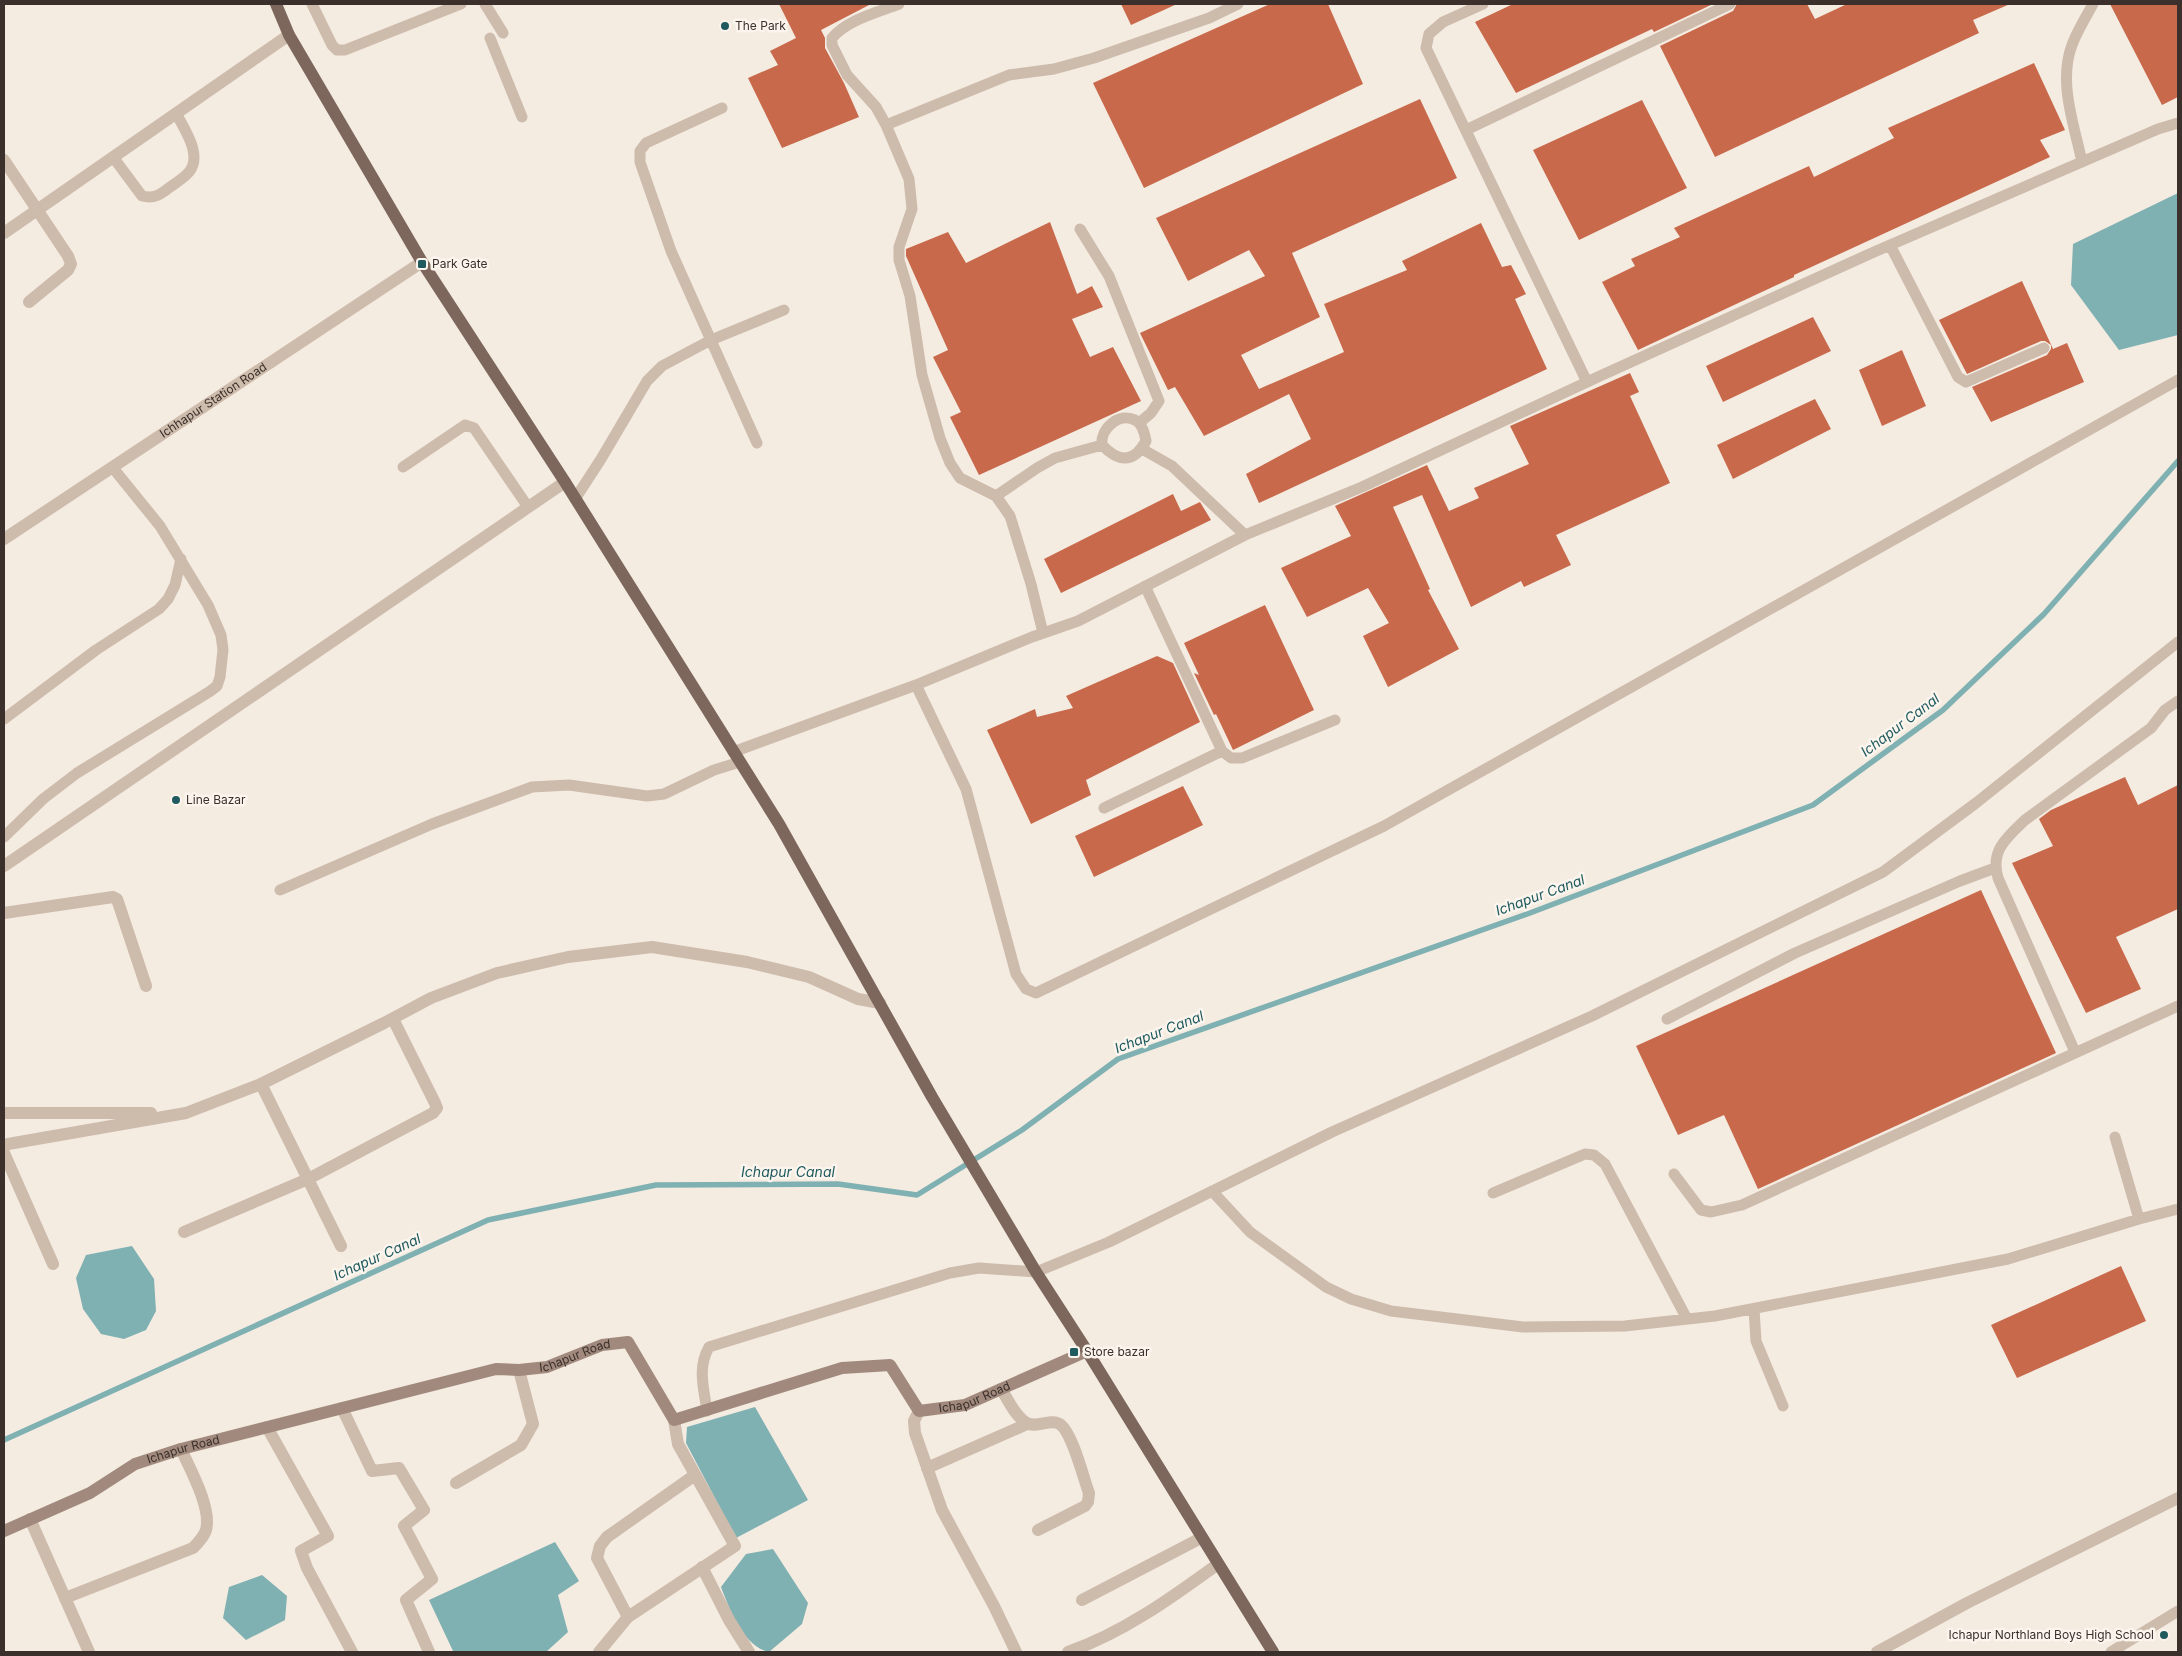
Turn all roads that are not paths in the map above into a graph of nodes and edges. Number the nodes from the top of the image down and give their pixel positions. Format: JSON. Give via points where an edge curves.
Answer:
{"nodes":[{"id":1,"x":276,"y":4,"type":"edge"},
{"id":2,"x":312,"y":4,"type":"edge"},
{"id":3,"x":461,"y":4,"type":"edge"},
{"id":4,"x":485,"y":4,"type":"edge"},
{"id":5,"x":899,"y":4,"type":"edge"},
{"id":6,"x":1238,"y":4,"type":"edge"},
{"id":7,"x":1483,"y":4,"type":"edge"},
{"id":8,"x":1730,"y":4,"type":"edge"},
{"id":9,"x":2093,"y":4,"type":"edge"},
{"id":10,"x":503,"y":33,"type":"dead end"},
{"id":11,"x":289,"y":35,"type":"junction"},
{"id":12,"x":490,"y":38,"type":"dead end"},
{"id":13,"x":722,"y":108,"type":"dead end"},
{"id":14,"x":176,"y":113,"type":"junction"},
{"id":15,"x":522,"y":117,"type":"dead end"},
{"id":16,"x":2178,"y":123,"type":"edge"},
{"id":17,"x":886,"y":124,"type":"junction"},
{"id":18,"x":1466,"y":130,"type":"junction"},
{"id":19,"x":113,"y":157,"type":"junction"},
{"id":20,"x":4,"y":160,"type":"edge"},
{"id":21,"x":2082,"y":162,"type":"junction"},
{"id":22,"x":37,"y":209,"type":"junction"},
{"id":23,"x":1080,"y":230,"type":"dead end"},
{"id":24,"x":4,"y":232,"type":"edge"},
{"id":25,"x":1890,"y":245,"type":"junction"},
{"id":26,"x":422,"y":262,"type":"junction"},
{"id":27,"x":29,"y":302,"type":"dead end"},
{"id":28,"x":784,"y":310,"type":"dead end"},
{"id":29,"x":711,"y":340,"type":"junction"},
{"id":30,"x":2044,"y":348,"type":"dead end"},
{"id":31,"x":2178,"y":380,"type":"edge"},
{"id":32,"x":1587,"y":382,"type":"junction"},
{"id":33,"x":1139,"y":423,"type":"junction"},
{"id":34,"x":757,"y":444,"type":"dead end"},
{"id":35,"x":1102,"y":445,"type":"junction"},
{"id":36,"x":1142,"y":449,"type":"junction"},
{"id":37,"x":403,"y":467,"type":"dead end"},
{"id":38,"x":113,"y":468,"type":"junction"},
{"id":39,"x":565,"y":482,"type":"junction"},
{"id":40,"x":996,"y":496,"type":"junction"},
{"id":41,"x":575,"y":499,"type":"junction"},
{"id":42,"x":528,"y":507,"type":"junction"},
{"id":43,"x":1245,"y":536,"type":"junction"},
{"id":44,"x":4,"y":539,"type":"edge"},
{"id":45,"x":181,"y":559,"type":"junction"},
{"id":46,"x":1146,"y":586,"type":"junction"},
{"id":47,"x":1043,"y":633,"type":"junction"},
{"id":48,"x":2178,"y":642,"type":"edge"},
{"id":49,"x":916,"y":686,"type":"junction"},
{"id":50,"x":2178,"y":701,"type":"edge"},
{"id":51,"x":4,"y":719,"type":"edge"},
{"id":52,"x":1335,"y":720,"type":"dead end"},
{"id":53,"x":1222,"y":751,"type":"junction"},
{"id":54,"x":736,"y":757,"type":"junction"},
{"id":55,"x":1104,"y":808,"type":"dead end"},
{"id":56,"x":4,"y":837,"type":"edge"},
{"id":57,"x":4,"y":866,"type":"edge"},
{"id":58,"x":1995,"y":868,"type":"junction"},
{"id":59,"x":280,"y":890,"type":"dead end"},
{"id":60,"x":4,"y":913,"type":"edge"},
{"id":61,"x":146,"y":986,"type":"dead end"},
{"id":62,"x":880,"y":1003,"type":"junction"},
{"id":63,"x":2178,"y":1006,"type":"edge"},
{"id":64,"x":393,"y":1019,"type":"junction"},
{"id":65,"x":1667,"y":1019,"type":"dead end"},
{"id":66,"x":2075,"y":1052,"type":"junction"},
{"id":67,"x":261,"y":1084,"type":"junction"},
{"id":68,"x":4,"y":1113,"type":"edge"},
{"id":69,"x":186,"y":1113,"type":"junction"},
{"id":70,"x":2114,"y":1137,"type":"dead end"},
{"id":71,"x":4,"y":1146,"type":"edge"},
{"id":72,"x":4,"y":1153,"type":"edge"},
{"id":73,"x":1674,"y":1174,"type":"dead end"},
{"id":74,"x":308,"y":1179,"type":"junction"},
{"id":75,"x":1212,"y":1191,"type":"junction"},
{"id":76,"x":1494,"y":1193,"type":"dead end"},
{"id":77,"x":2178,"y":1209,"type":"edge"},
{"id":78,"x":2139,"y":1219,"type":"junction"},
{"id":79,"x":184,"y":1232,"type":"dead end"},
{"id":80,"x":341,"y":1246,"type":"dead end"},
{"id":81,"x":53,"y":1264,"type":"dead end"},
{"id":82,"x":1036,"y":1272,"type":"junction"},
{"id":83,"x":1754,"y":1309,"type":"junction"},
{"id":84,"x":1687,"y":1319,"type":"junction"},
{"id":85,"x":1087,"y":1351,"type":"junction"},
{"id":86,"x":519,"y":1370,"type":"junction"},
{"id":87,"x":1001,"y":1389,"type":"junction"},
{"id":88,"x":1783,"y":1406,"type":"dead end"},
{"id":89,"x":342,"y":1408,"type":"junction"},
{"id":90,"x":707,"y":1410,"type":"junction"},
{"id":91,"x":919,"y":1411,"type":"junction"},
{"id":92,"x":674,"y":1420,"type":"junction"},
{"id":93,"x":1027,"y":1424,"type":"junction"},
{"id":94,"x":268,"y":1427,"type":"junction"},
{"id":95,"x":181,"y":1449,"type":"junction"},
{"id":96,"x":927,"y":1468,"type":"junction"},
{"id":97,"x":696,"y":1474,"type":"junction"},
{"id":98,"x":456,"y":1483,"type":"dead end"},
{"id":99,"x":2178,"y":1498,"type":"edge"},
{"id":100,"x":30,"y":1520,"type":"junction"},
{"id":101,"x":1038,"y":1530,"type":"dead end"},
{"id":102,"x":4,"y":1531,"type":"edge"},
{"id":103,"x":1201,"y":1538,"type":"junction"},
{"id":104,"x":1218,"y":1564,"type":"junction"},
{"id":105,"x":702,"y":1567,"type":"junction"},
{"id":106,"x":65,"y":1598,"type":"junction"},
{"id":107,"x":1082,"y":1600,"type":"dead end"},
{"id":108,"x":2178,"y":1611,"type":"edge"},
{"id":109,"x":628,"y":1616,"type":"junction"},
{"id":110,"x":1088,"y":1649,"type":"edge"},
{"id":111,"x":89,"y":1652,"type":"edge"},
{"id":112,"x":352,"y":1652,"type":"edge"},
{"id":113,"x":430,"y":1652,"type":"edge"},
{"id":114,"x":600,"y":1652,"type":"edge"},
{"id":115,"x":749,"y":1652,"type":"edge"},
{"id":116,"x":1016,"y":1652,"type":"edge"},
{"id":117,"x":1068,"y":1652,"type":"edge"},
{"id":118,"x":1271,"y":1652,"type":"edge"},
{"id":119,"x":1876,"y":1652,"type":"edge"},
{"id":120,"x":2111,"y":1652,"type":"edge"}],
"edges":[{"from":1,"to":11,"type":"main road"},
{"from":2,"to":3,"type":"lane","via":[[337,50],[345,50]]},
{"from":4,"to":10,"type":"lane"},
{"from":5,"to":17,"type":"lane","via":[[854,23],[832,38],[832,45],[847,75],[876,107]]},
{"from":6,"to":17,"type":"lane","via":[[1208,18],[1094,58],[1054,69],[1009,75]]},
{"from":7,"to":18,"type":"lane","via":[[1443,22],[1429,34],[1426,48]]},
{"from":8,"to":18,"type":"lane"},
{"from":9,"to":21,"type":"lane","via":[[2072,44],[2067,63],[2066,81]]},
{"from":11,"to":14,"type":"street"},
{"from":11,"to":26,"type":"main road"},
{"from":12,"to":15,"type":"lane"},
{"from":13,"to":29,"type":"lane","via":[[646,143],[640,151],[640,162],[672,251]]},
{"from":14,"to":19,"type":"street"},
{"from":14,"to":19,"type":"lane","via":[[193,148],[194,159],[190,172],[169,188],[155,197],[142,196]]},
{"from":16,"to":21,"type":"lane"},
{"from":17,"to":40,"type":"lane","via":[[909,178],[912,209],[899,247],[899,260],[910,296],[922,375],[932,411],[950,463],[960,478]]},
{"from":18,"to":32,"type":"lane"},
{"from":19,"to":22,"type":"street"},
{"from":20,"to":22,"type":"street"},
{"from":21,"to":25,"type":"lane"},
{"from":22,"to":24,"type":"street"},
{"from":22,"to":27,"type":"street","via":[[71,264]]},
{"from":23,"to":33,"type":"lane","via":[[1109,276],[1158,401],[1151,413]]},
{"from":25,"to":30,"type":"lane","via":[[1958,377],[1963,381]]},
{"from":25,"to":32,"type":"lane"},
{"from":26,"to":38,"type":"street","name":"Ichhapur Station Road"},
{"from":26,"to":39,"type":"main road"},
{"from":28,"to":29,"type":"lane"},
{"from":29,"to":34,"type":"lane"},
{"from":29,"to":41,"type":"lane","via":[[662,366],[647,381]]},
{"from":31,"to":49,"type":"lane","via":[[1384,826],[1036,993],[1026,989],[1016,974],[966,789]]},
{"from":32,"to":43,"type":"lane","via":[[1362,487]]},
{"from":33,"to":35,"type":"lane","via":[[1126,418],[1115,421],[1107,427]]},
{"from":33,"to":36,"type":"lane","via":[[1146,441]]},
{"from":35,"to":36,"type":"lane","via":[[1121,458]]},
{"from":35,"to":40,"type":"lane","via":[[1055,458]]},
{"from":36,"to":43,"type":"lane","via":[[1172,466]]},
{"from":37,"to":42,"type":"lane","via":[[465,425],[474,428]]},
{"from":38,"to":44,"type":"street","name":"Ichhapur Station Road"},
{"from":38,"to":45,"type":"lane","via":[[160,526]]},
{"from":39,"to":41,"type":"main road"},
{"from":39,"to":42,"type":"street"},
{"from":40,"to":47,"type":"lane","via":[[1010,516]]},
{"from":41,"to":54,"type":"main road"},
{"from":42,"to":57,"type":"street"},
{"from":43,"to":46,"type":"lane"},
{"from":45,"to":51,"type":"lane","via":[[175,585],[159,609],[96,650]]},
{"from":45,"to":56,"type":"lane","via":[[221,635],[223,650],[217,686],[77,773],[43,799]]},
{"from":46,"to":47,"type":"lane","via":[[1078,621]]},
{"from":46,"to":53,"type":"lane"},
{"from":47,"to":49,"type":"lane"},
{"from":48,"to":75,"type":"lane","via":[[1884,872],[1592,1016],[1332,1132]]},
{"from":49,"to":54,"type":"lane"},
{"from":50,"to":58,"type":"lane","via":[[2165,710],[2151,728],[2014,830],[1997,853]]},
{"from":52,"to":53,"type":"lane","via":[[1242,758],[1231,758]]},
{"from":53,"to":55,"type":"lane"},
{"from":54,"to":59,"type":"lane","via":[[664,794],[632,795],[592,786],[532,787],[432,824]]},
{"from":54,"to":62,"type":"main road","via":[[779,824]]},
{"from":58,"to":65,"type":"lane","via":[[1960,880],[1796,954]]},
{"from":58,"to":66,"type":"lane"},
{"from":60,"to":61,"type":"street","via":[[113,897],[119,902]]},
{"from":62,"to":64,"type":"street","via":[[858,999],[809,977],[747,962],[652,947],[568,957],[497,972],[431,998]]},
{"from":62,"to":82,"type":"main road"},
{"from":63,"to":66,"type":"lane"},
{"from":64,"to":67,"type":"street"},
{"from":64,"to":74,"type":"street","via":[[437,1108]]},
{"from":66,"to":73,"type":"lane","via":[[1742,1205],[1711,1212],[1700,1210]]},
{"from":67,"to":69,"type":"street"},
{"from":67,"to":74,"type":"street"},
{"from":68,"to":69,"type":"street"},
{"from":69,"to":71,"type":"street"},
{"from":70,"to":78,"type":"lane"},
{"from":72,"to":81,"type":"street"},
{"from":74,"to":79,"type":"street"},
{"from":74,"to":80,"type":"street"},
{"from":75,"to":82,"type":"lane","via":[[1109,1242]]},
{"from":75,"to":84,"type":"lane","via":[[1250,1232],[1326,1287],[1351,1299],[1391,1311],[1523,1327],[1625,1326]]},
{"from":76,"to":84,"type":"lane","via":[[1585,1154],[1594,1154],[1605,1164]]},
{"from":77,"to":78,"type":"lane"},
{"from":78,"to":83,"type":"lane","via":[[2008,1259]]},
{"from":82,"to":85,"type":"main road"},
{"from":82,"to":90,"type":"lane","via":[[979,1268],[950,1273],[709,1347],[701,1373]]},
{"from":83,"to":84,"type":"lane"},
{"from":83,"to":88,"type":"lane","via":[[1756,1341]]},
{"from":85,"to":87,"type":"street","name":"Ichapur Road"},
{"from":85,"to":103,"type":"main road"},
{"from":86,"to":89,"type":"street","name":"Ichapur Road","via":[[496,1369]]},
{"from":86,"to":92,"type":"street","name":"Ichapur Road","via":[[547,1367],[602,1345],[628,1342]]},
{"from":86,"to":98,"type":"street","via":[[533,1424],[521,1445]]},
{"from":87,"to":91,"type":"street","name":"Ichapur Road","via":[[965,1405]]},
{"from":87,"to":93,"type":"street"},
{"from":89,"to":94,"type":"street","name":"Ichapur Road"},
{"from":89,"to":113,"type":"street","via":[[372,1471],[399,1468],[424,1510],[404,1526],[432,1579],[406,1600]]},
{"from":90,"to":91,"type":"street","name":"Ichapur Road","via":[[842,1368],[890,1366]]},
{"from":90,"to":92,"type":"street","name":"Ichapur Road"},
{"from":91,"to":96,"type":"street","via":[[914,1421],[915,1433]]},
{"from":92,"to":97,"type":"street","via":[[678,1444]]},
{"from":93,"to":96,"type":"street"},
{"from":93,"to":101,"type":"street","via":[[1056,1422],[1061,1425],[1072,1445],[1089,1493],[1085,1506]]},
{"from":94,"to":95,"type":"street","name":"Ichapur Road"},
{"from":94,"to":112,"type":"street","via":[[328,1536],[301,1552],[306,1568]]},
{"from":95,"to":100,"type":"street","name":"Ichapur Road","via":[[135,1464],[90,1492]]},
{"from":95,"to":106,"type":"street","via":[[206,1508],[207,1528],[202,1539],[193,1548]]},
{"from":96,"to":116,"type":"street","via":[[942,1510]]},
{"from":97,"to":105,"type":"street","via":[[736,1546]]},
{"from":97,"to":109,"type":"street","via":[[607,1536],[600,1546],[597,1558]]},
{"from":99,"to":119,"type":"street"},
{"from":100,"to":102,"type":"street","name":"Ichapur Road"},
{"from":100,"to":106,"type":"street"},
{"from":103,"to":104,"type":"main road"},
{"from":103,"to":107,"type":"street"},
{"from":104,"to":110,"type":"street","via":[[1166,1602]]},
{"from":104,"to":118,"type":"main road"},
{"from":105,"to":109,"type":"street"},
{"from":105,"to":115,"type":"street"},
{"from":106,"to":111,"type":"street"},
{"from":108,"to":120,"type":"lane"},
{"from":109,"to":114,"type":"street"},
{"from":110,"to":117,"type":"street"}]}
